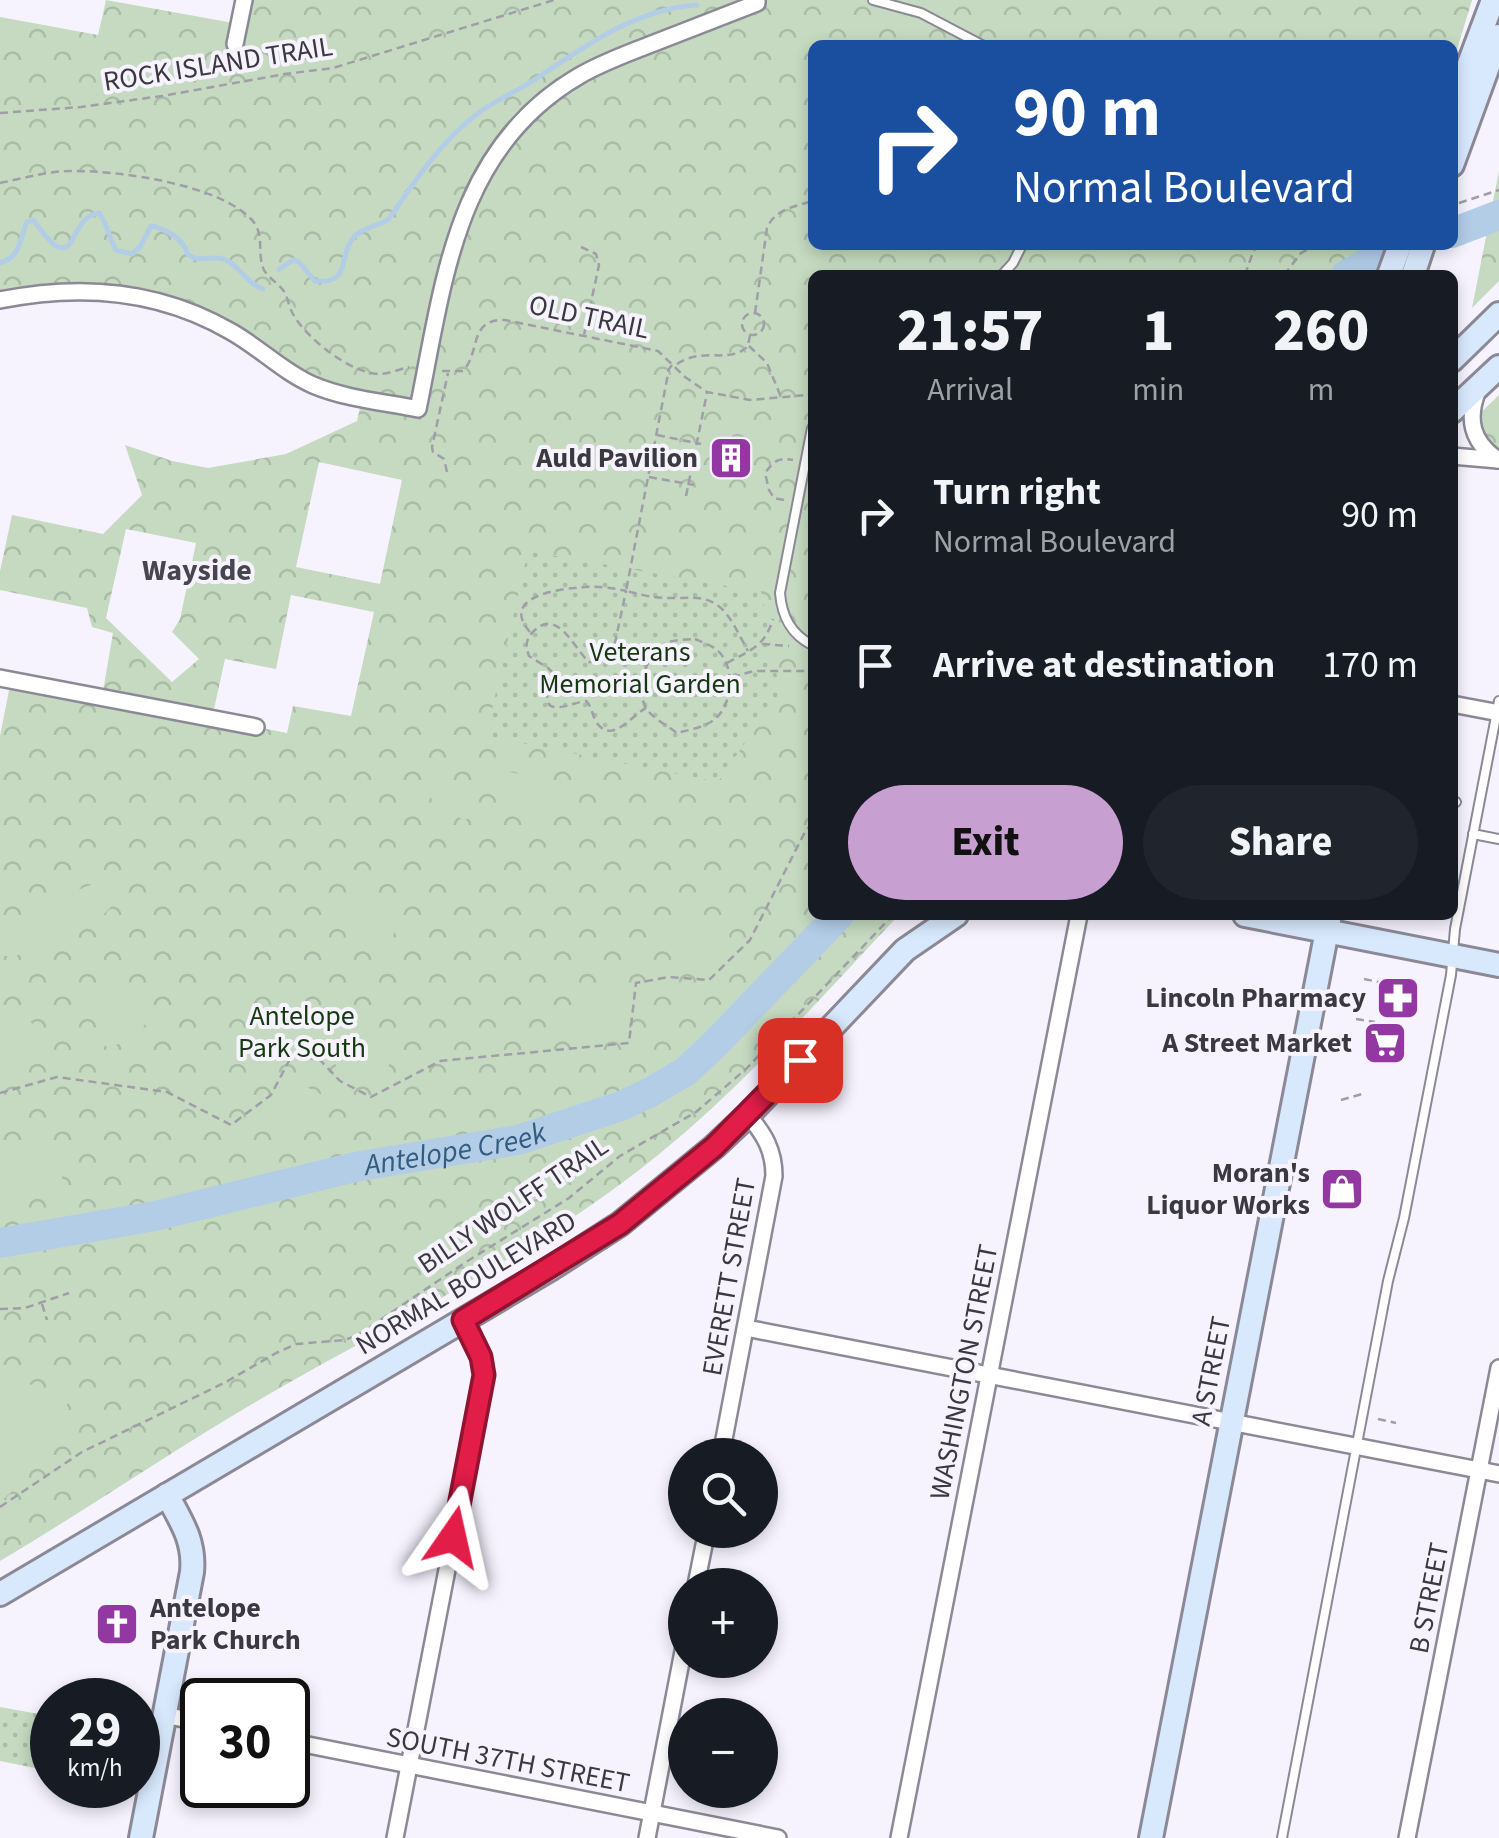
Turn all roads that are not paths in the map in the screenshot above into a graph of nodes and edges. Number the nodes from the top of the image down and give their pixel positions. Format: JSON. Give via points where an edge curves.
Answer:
{"nodes":[{"id":1,"x":244,"y":0,"type":"edge"},
{"id":2,"x":873,"y":0,"type":"edge"},
{"id":3,"x":1492,"y":0,"type":"edge"},
{"id":4,"x":761,"y":1,"type":"edge"},
{"id":5,"x":1499,"y":36,"type":"edge"},
{"id":6,"x":972,"y":40,"type":"edge"},
{"id":7,"x":236,"y":44,"type":"dead end"},
{"id":8,"x":1458,"y":92,"type":"edge"},
{"id":9,"x":1458,"y":148,"type":"edge"},
{"id":10,"x":1418,"y":250,"type":"edge"},
{"id":11,"x":1399,"y":270,"type":"edge"},
{"id":12,"x":0,"y":300,"type":"edge"},
{"id":13,"x":1495,"y":318,"type":"edge"},
{"id":14,"x":1458,"y":335,"type":"edge"},
{"id":15,"x":1458,"y":354,"type":"edge"},
{"id":16,"x":1499,"y":367,"type":"edge"},
{"id":17,"x":1479,"y":386,"type":"junction"},
{"id":18,"x":1458,"y":406,"type":"edge"},
{"id":19,"x":808,"y":448,"type":"edge"},
{"id":20,"x":1458,"y":457,"type":"edge"},
{"id":21,"x":1499,"y":460,"type":"edge"},
{"id":22,"x":808,"y":643,"type":"edge"},
{"id":23,"x":0,"y":678,"type":"edge"},
{"id":24,"x":1458,"y":705,"type":"edge"},
{"id":25,"x":1498,"y":709,"type":"edge"},
{"id":26,"x":256,"y":727,"type":"dead end"},
{"id":27,"x":1474,"y":834,"type":"junction"},
{"id":28,"x":1499,"y":839,"type":"edge"},
{"id":29,"x":1458,"y":914,"type":"edge"},
{"id":30,"x":921,"y":920,"type":"edge"},
{"id":31,"x":949,"y":920,"type":"edge"},
{"id":32,"x":1078,"y":920,"type":"edge"},
{"id":33,"x":1298,"y":920,"type":"edge"},
{"id":34,"x":1457,"y":920,"type":"edge"},
{"id":35,"x":1329,"y":923,"type":"edge"},
{"id":36,"x":905,"y":950,"type":"junction"},
{"id":37,"x":1453,"y":957,"type":"junction"},
{"id":38,"x":1499,"y":965,"type":"edge"},
{"id":39,"x":748,"y":1115,"type":"junction"},
{"id":40,"x":463,"y":1320,"type":"junction"},
{"id":41,"x":746,"y":1328,"type":"junction"},
{"id":42,"x":1499,"y":1368,"type":"edge"},
{"id":43,"x":988,"y":1375,"type":"junction"},
{"id":44,"x":1231,"y":1422,"type":"junction"},
{"id":45,"x":724,"y":1438,"type":"edge"},
{"id":46,"x":1356,"y":1446,"type":"junction"},
{"id":47,"x":1479,"y":1470,"type":"junction"},
{"id":48,"x":1499,"y":1474,"type":"edge"},
{"id":49,"x":167,"y":1495,"type":"junction"},
{"id":50,"x":0,"y":1594,"type":"edge"},
{"id":51,"x":678,"y":1678,"type":"edge"},
{"id":52,"x":165,"y":1715,"type":"junction"},
{"id":53,"x":180,"y":1718,"type":"edge"},
{"id":54,"x":310,"y":1746,"type":"edge"},
{"id":55,"x":409,"y":1766,"type":"junction"},
{"id":56,"x":652,"y":1814,"type":"junction"},
{"id":57,"x":141,"y":1838,"type":"edge"},
{"id":58,"x":395,"y":1838,"type":"edge"},
{"id":59,"x":647,"y":1838,"type":"edge"},
{"id":60,"x":778,"y":1838,"type":"edge"},
{"id":61,"x":898,"y":1838,"type":"edge"},
{"id":62,"x":1151,"y":1838,"type":"edge"},
{"id":63,"x":1282,"y":1838,"type":"edge"},
{"id":64,"x":1407,"y":1838,"type":"edge"}],
"edges":[{"from":1,"to":7,"type":"street"},
{"from":2,"to":6,"type":"lane","via":[[920,13]]},
{"from":3,"to":8,"type":"main road"},
{"from":4,"to":12,"type":"street","via":[[580,74],[513,129],[481,175],[453,243],[418,409],[312,384],[213,322],[151,300],[81,291]]},
{"from":5,"to":9,"type":"main road"},
{"from":10,"to":11,"type":"main road"},
{"from":13,"to":14,"type":"main road"},
{"from":13,"to":15,"type":"main road"},
{"from":16,"to":17,"type":"main road"},
{"from":17,"to":18,"type":"main road"},
{"from":17,"to":21,"type":"street","via":[[1472,426],[1480,445]]},
{"from":19,"to":22,"type":"lane","via":[[780,594],[786,619]]},
{"from":20,"to":21,"type":"street"},
{"from":23,"to":26,"type":"street"},
{"from":24,"to":25,"type":"street"},
{"from":25,"to":27,"type":"lane"},
{"from":27,"to":28,"type":"lane"},
{"from":27,"to":29,"type":"lane"},
{"from":30,"to":36,"type":"main road","name":"NORMAL BOULEVARD"},
{"from":31,"to":36,"type":"main road","name":"NORMAL BOULEVARD"},
{"from":32,"to":43,"type":"street","name":"WASHINGTON STREET"},
{"from":33,"to":35,"type":"main road"},
{"from":34,"to":37,"type":"lane"},
{"from":35,"to":37,"type":"main road"},
{"from":35,"to":44,"type":"main road","name":"A STREET"},
{"from":36,"to":39,"type":"main road","name":"NORMAL BOULEVARD"},
{"from":37,"to":38,"type":"main road"},
{"from":37,"to":46,"type":"lane"},
{"from":39,"to":40,"type":"main road","name":"NORMAL BOULEVARD","via":[[620,1224]]},
{"from":39,"to":41,"type":"street","name":"EVERETT STREET","via":[[772,1152],[774,1176]]},
{"from":40,"to":49,"type":"main road","name":"NORMAL BOULEVARD"},
{"from":40,"to":55,"type":"street","via":[[481,1357],[483,1384]]},
{"from":41,"to":43,"type":"street"},
{"from":41,"to":45,"type":"street","name":"EVERETT STREET"},
{"from":42,"to":47,"type":"street","name":"B STREET"},
{"from":43,"to":44,"type":"street"},
{"from":43,"to":61,"type":"street","name":"WASHINGTON STREET"},
{"from":44,"to":46,"type":"street"},
{"from":44,"to":62,"type":"main road","name":"A STREET"},
{"from":46,"to":47,"type":"street"},
{"from":46,"to":63,"type":"lane"},
{"from":47,"to":48,"type":"street"},
{"from":47,"to":64,"type":"street","name":"B STREET"},
{"from":49,"to":50,"type":"main road","name":"NORMAL BOULEVARD"},
{"from":49,"to":52,"type":"main road","via":[[188,1534],[193,1562]]},
{"from":51,"to":56,"type":"street"},
{"from":52,"to":53,"type":"street"},
{"from":52,"to":57,"type":"main road"},
{"from":54,"to":55,"type":"street","name":"SOUTH 37TH STREET"},
{"from":55,"to":56,"type":"street","name":"SOUTH 37TH STREET"},
{"from":55,"to":58,"type":"street"},
{"from":56,"to":59,"type":"street"},
{"from":56,"to":60,"type":"street","name":"SOUTH 37TH STREET"}]}
